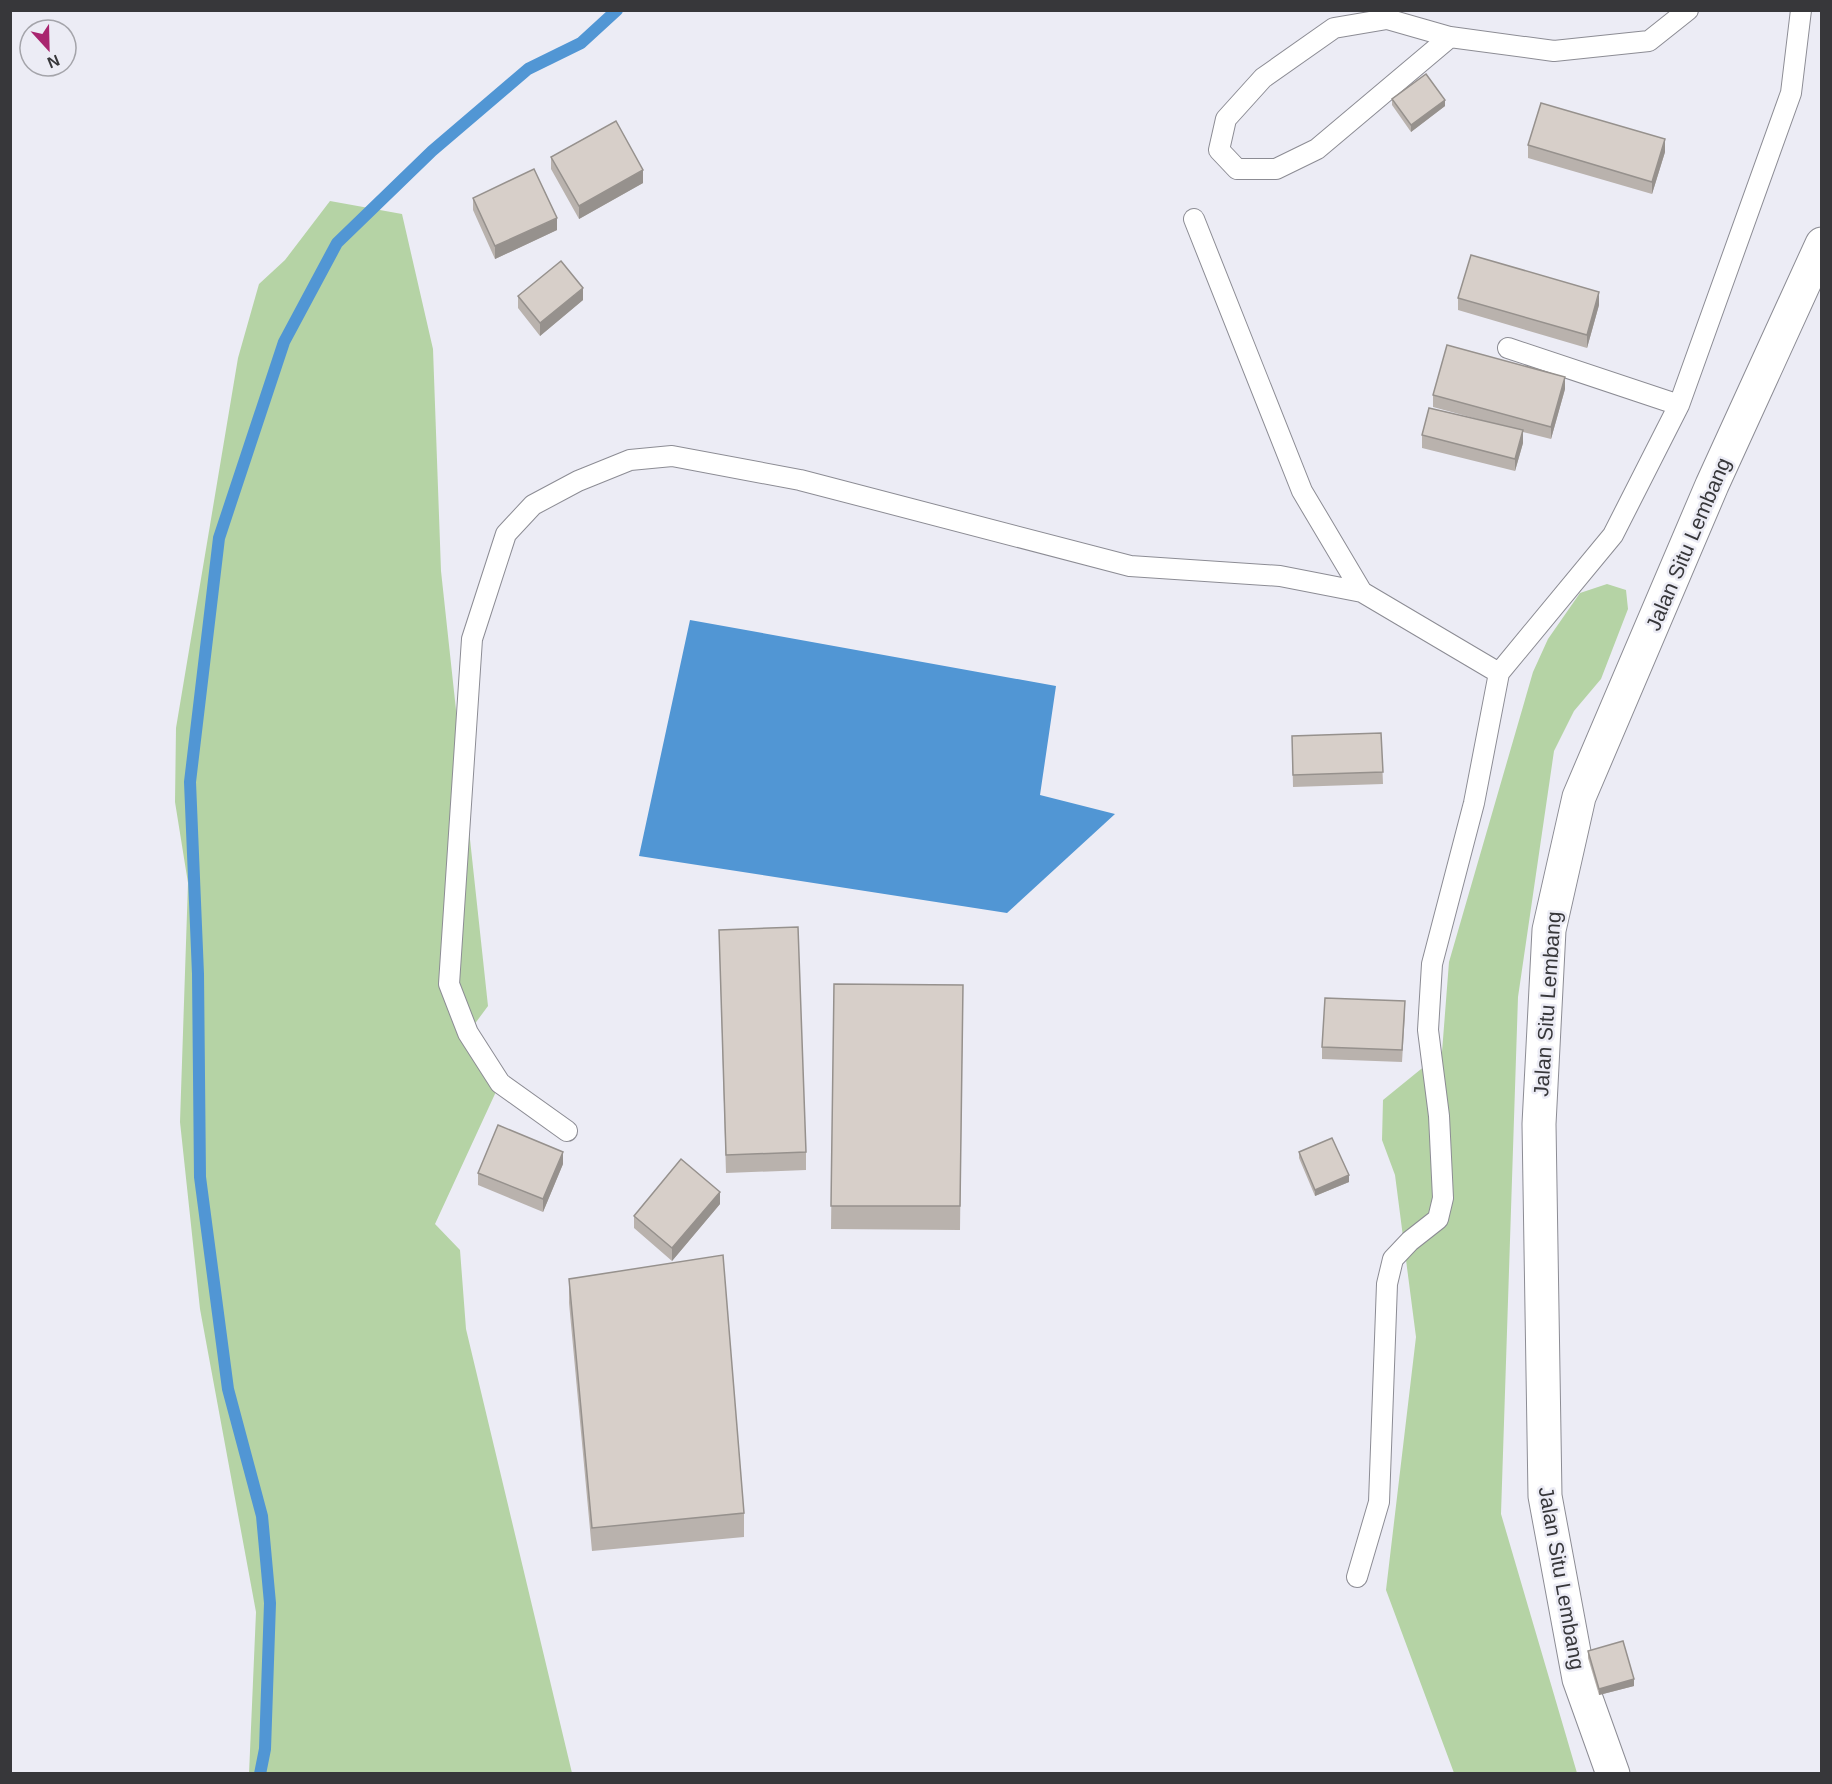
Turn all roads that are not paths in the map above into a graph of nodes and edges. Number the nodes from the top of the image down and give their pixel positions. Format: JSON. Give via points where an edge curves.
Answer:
{"nodes":[{"id":1,"x":1688,"y":10,"type":"edge"},
{"id":2,"x":1801,"y":10,"type":"edge"},
{"id":3,"x":1450,"y":37,"type":"junction"},
{"id":4,"x":1194,"y":219,"type":"dead end"},
{"id":5,"x":1821,"y":244,"type":"edge"},
{"id":6,"x":1508,"y":348,"type":"dead end"},
{"id":7,"x":1679,"y":405,"type":"junction"},
{"id":8,"x":1362,"y":592,"type":"junction"},
{"id":9,"x":1499,"y":673,"type":"junction"},
{"id":10,"x":567,"y":1131,"type":"dead end"},
{"id":11,"x":1357,"y":1577,"type":"dead end"},
{"id":12,"x":1613,"y":1773,"type":"edge"}],
"edges":[{"from":1,"to":3,"type":"lane","via":[[1649,41],[1554,51]]},
{"from":2,"to":7,"type":"lane","via":[[1791,93]]},
{"from":3,"to":3,"type":"lane","via":[[1387,19],[1334,28],[1263,78],[1226,118],[1219,150],[1237,169],[1276,169],[1287,164],[1317,149]]},
{"from":4,"to":8,"type":"lane","via":[[1302,490]]},
{"from":5,"to":12,"type":"street","name":"Jalan Situ Lembang","via":[[1712,485],[1579,797],[1549,930],[1539,1124],[1545,1496],[1579,1679]]},
{"from":6,"to":7,"type":"lane"},
{"from":7,"to":9,"type":"lane","via":[[1613,535]]},
{"from":8,"to":9,"type":"lane"},
{"from":8,"to":10,"type":"lane","via":[[1280,576],[1130,566],[800,480],[672,456],[630,460],[533,505],[506,534],[472,639],[449,984],[468,1033],[500,1083]]},
{"from":9,"to":11,"type":"lane","via":[[1474,803],[1432,964],[1428,1030],[1439,1116],[1443,1198],[1438,1219],[1393,1259],[1387,1284],[1379,1502]]}]}
